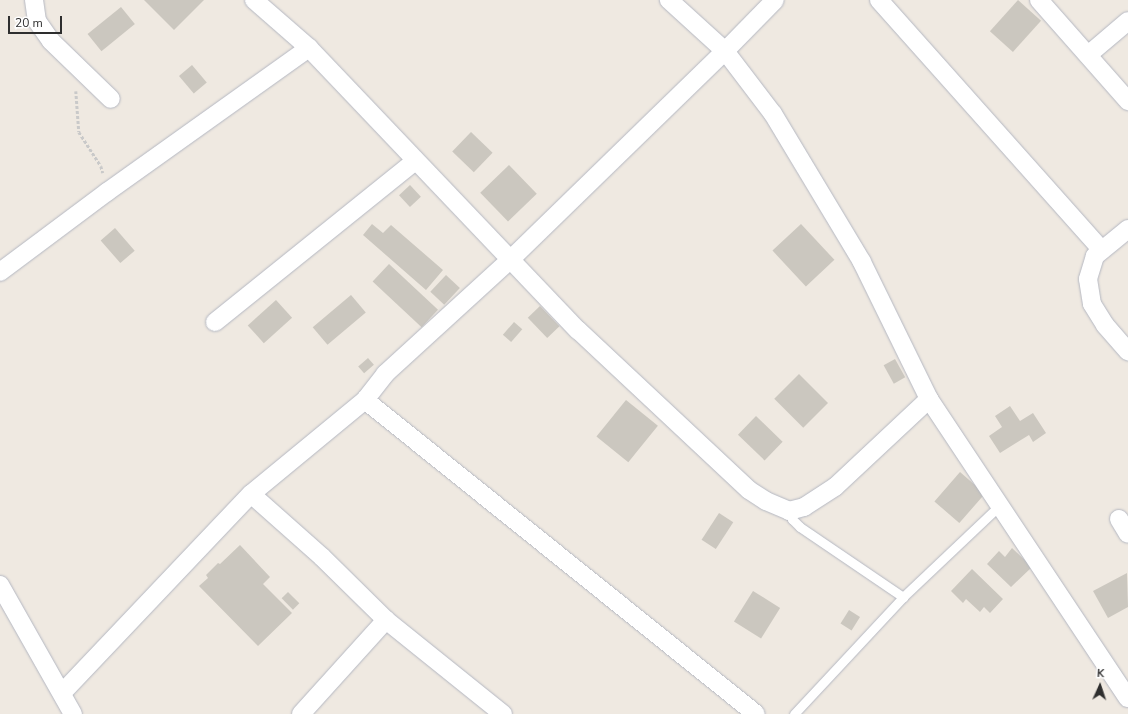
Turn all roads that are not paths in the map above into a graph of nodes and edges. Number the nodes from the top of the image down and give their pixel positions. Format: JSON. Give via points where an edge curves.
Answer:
{"nodes":[{"id":1,"x":34,"y":0,"type":"edge"},
{"id":2,"x":254,"y":0,"type":"edge"},
{"id":3,"x":669,"y":0,"type":"edge"},
{"id":4,"x":775,"y":0,"type":"edge"},
{"id":5,"x":879,"y":0,"type":"edge"},
{"id":6,"x":1039,"y":0,"type":"edge"},
{"id":7,"x":1128,"y":21,"type":"edge"},
{"id":8,"x":308,"y":48,"type":"junction"},
{"id":9,"x":725,"y":51,"type":"junction"},
{"id":10,"x":1088,"y":55,"type":"junction"},
{"id":11,"x":111,"y":99,"type":"dead end"},
{"id":12,"x":1128,"y":101,"type":"edge"},
{"id":13,"x":415,"y":161,"type":"junction"},
{"id":14,"x":1128,"y":229,"type":"edge"},
{"id":15,"x":1102,"y":250,"type":"junction"},
{"id":16,"x":511,"y":259,"type":"junction"},
{"id":17,"x":2,"y":265,"type":"edge"},
{"id":18,"x":215,"y":322,"type":"dead end"},
{"id":19,"x":1128,"y":351,"type":"edge"},
{"id":20,"x":929,"y":399,"type":"junction"},
{"id":21,"x":365,"y":400,"type":"junction"},
{"id":22,"x":251,"y":494,"type":"junction"},
{"id":23,"x":1000,"y":505,"type":"junction"},
{"id":24,"x":789,"y":511,"type":"junction"},
{"id":25,"x":1119,"y":519,"type":"dead end"},
{"id":26,"x":1128,"y":534,"type":"edge"},
{"id":27,"x":0,"y":585,"type":"edge"},
{"id":28,"x":903,"y":597,"type":"junction"},
{"id":29,"x":386,"y":620,"type":"junction"},
{"id":30,"x":62,"y":693,"type":"junction"},
{"id":31,"x":1128,"y":698,"type":"edge"},
{"id":32,"x":73,"y":714,"type":"edge"},
{"id":33,"x":301,"y":714,"type":"edge"},
{"id":34,"x":502,"y":714,"type":"edge"},
{"id":35,"x":756,"y":714,"type":"edge"},
{"id":36,"x":794,"y":714,"type":"edge"}],
"edges":[{"from":1,"to":11,"type":"street","via":[[37,21],[50,41]]},
{"from":2,"to":8,"type":"street"},
{"from":3,"to":9,"type":"street"},
{"from":4,"to":9,"type":"street"},
{"from":5,"to":15,"type":"street"},
{"from":6,"to":10,"type":"street"},
{"from":7,"to":10,"type":"street"},
{"from":8,"to":13,"type":"street"},
{"from":8,"to":17,"type":"street"},
{"from":9,"to":16,"type":"street"},
{"from":9,"to":20,"type":"street","via":[[773,114],[862,262]]},
{"from":10,"to":12,"type":"street"},
{"from":13,"to":16,"type":"street"},
{"from":13,"to":18,"type":"street"},
{"from":14,"to":15,"type":"street"},
{"from":15,"to":19,"type":"street","via":[[1095,256],[1088,279],[1092,304],[1105,325]]},
{"from":16,"to":21,"type":"street","via":[[385,374]]},
{"from":16,"to":24,"type":"street","via":[[578,330],[749,490]]},
{"from":20,"to":23,"type":"street"},
{"from":20,"to":24,"type":"street","via":[[835,487],[804,507]]},
{"from":21,"to":22,"type":"street"},
{"from":21,"to":35,"type":"street"},
{"from":22,"to":29,"type":"street","via":[[322,557]]},
{"from":22,"to":30,"type":"street"},
{"from":23,"to":28,"type":"lane"},
{"from":23,"to":31,"type":"street"},
{"from":24,"to":28,"type":"lane","via":[[792,519],[800,527]]},
{"from":25,"to":26,"type":"street"},
{"from":27,"to":30,"type":"street"},
{"from":28,"to":36,"type":"lane"},
{"from":29,"to":33,"type":"street"},
{"from":29,"to":34,"type":"street"},
{"from":30,"to":32,"type":"street"}]}
